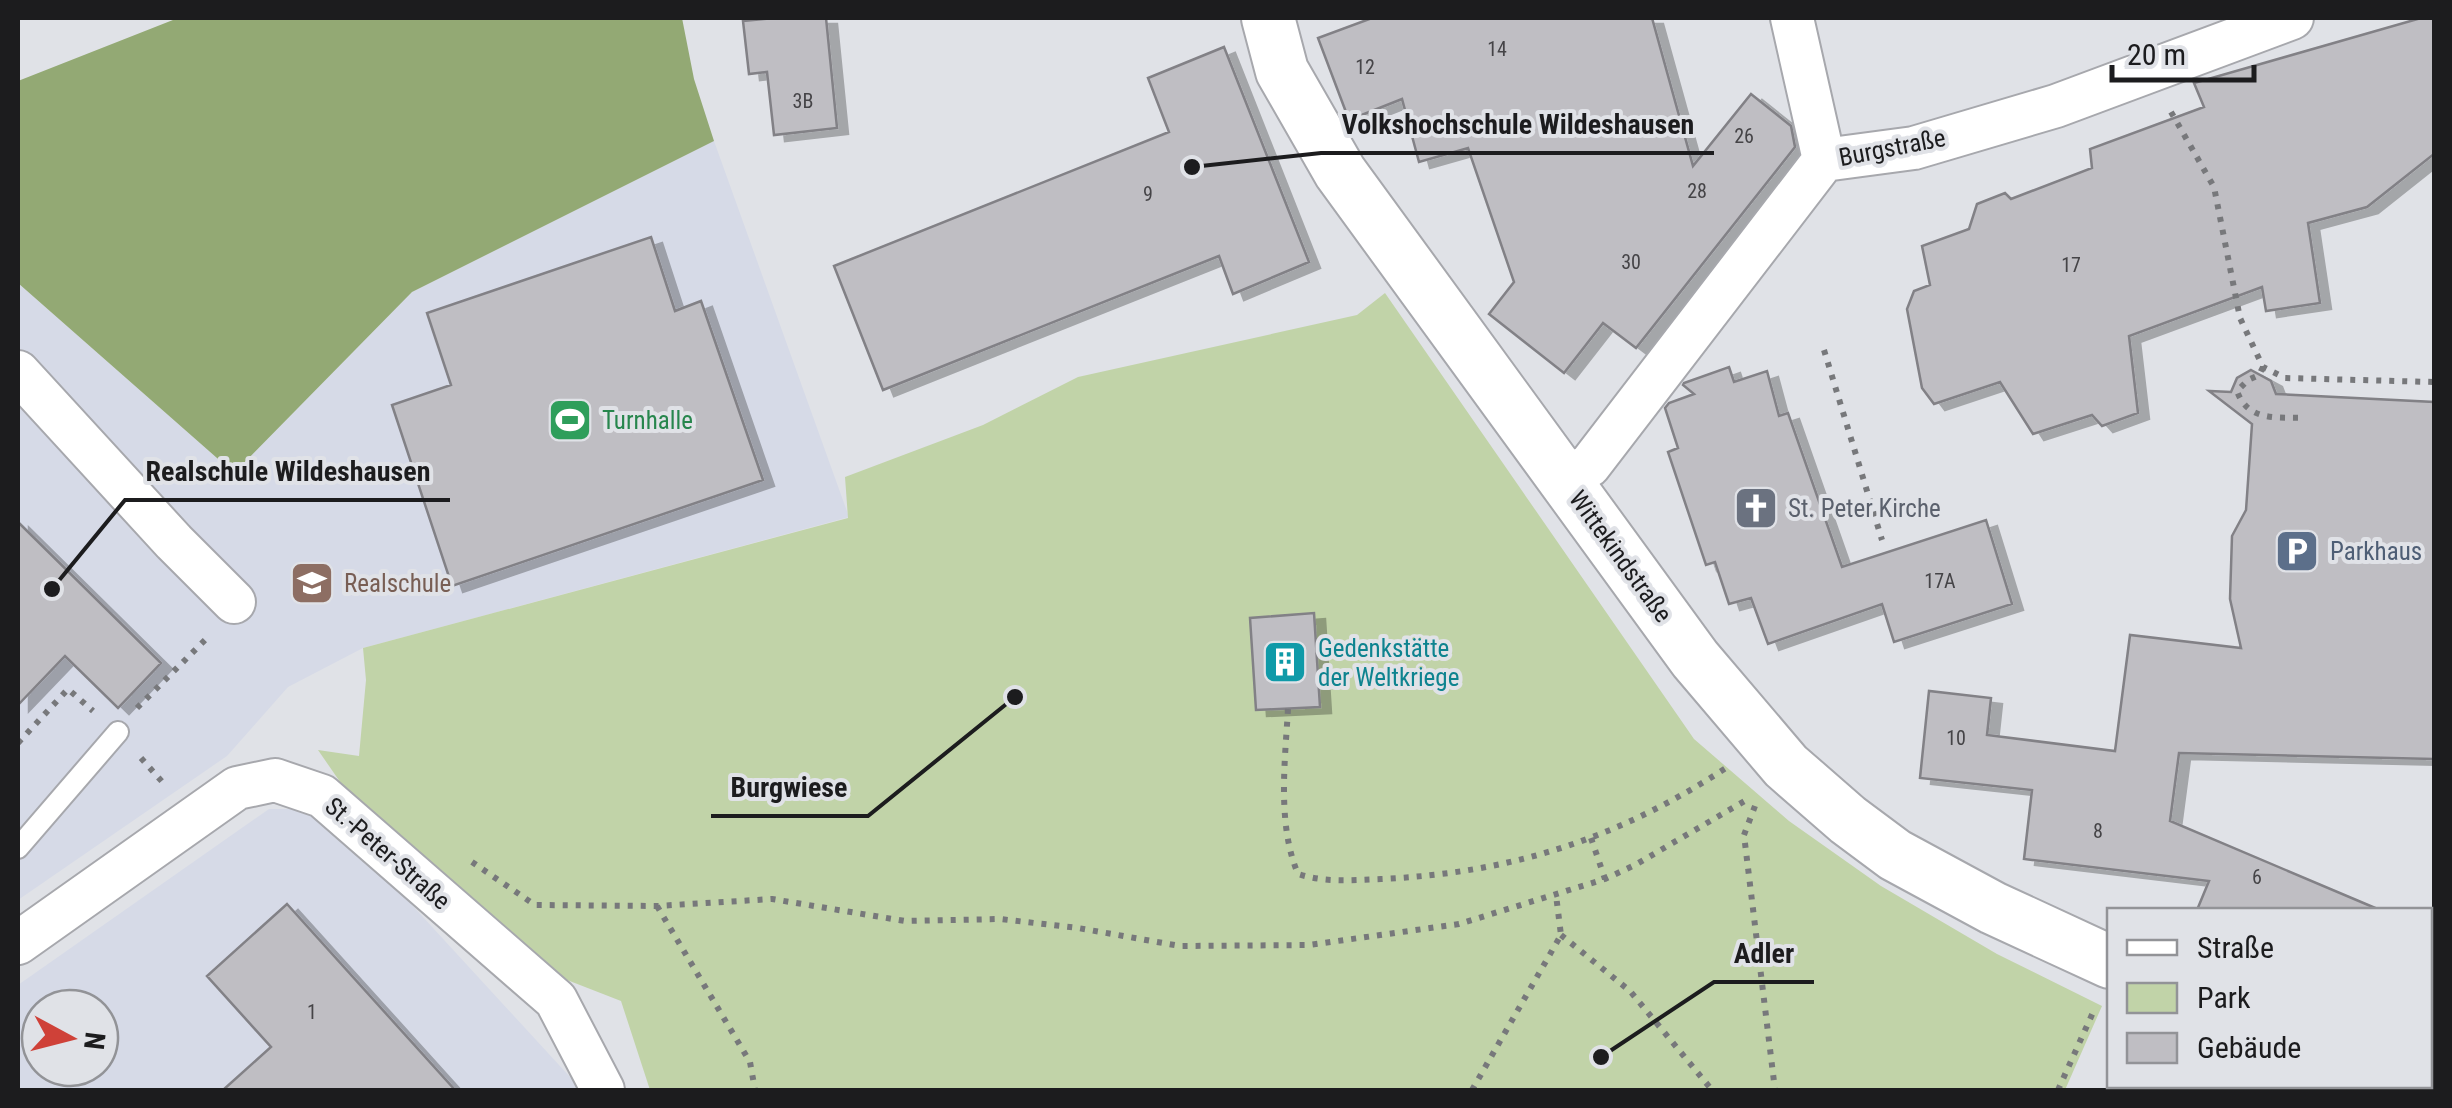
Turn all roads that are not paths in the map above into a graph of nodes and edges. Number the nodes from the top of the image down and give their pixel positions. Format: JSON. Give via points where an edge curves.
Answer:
{"nodes":[{"id":1,"x":1268,"y":18,"type":"edge"},
{"id":2,"x":1792,"y":18,"type":"edge"},
{"id":3,"x":2292,"y":18,"type":"edge"},
{"id":4,"x":1824,"y":160,"type":"junction"},
{"id":5,"x":18,"y":372,"type":"edge"},
{"id":6,"x":1564,"y":477,"type":"junction"},
{"id":7,"x":234,"y":602,"type":"road end"},
{"id":8,"x":118,"y":732,"type":"road end"},
{"id":9,"x":18,"y":848,"type":"edge"},
{"id":10,"x":18,"y":943,"type":"edge"},
{"id":11,"x":2106,"y":976,"type":"edge"},
{"id":12,"x":603,"y":1090,"type":"edge"}],
"edges":[{"from":1,"to":6,"type":"street","name":"Wittekindstraße","via":[[1282,71],[1340,172]]},
{"from":2,"to":4,"type":"street"},
{"from":3,"to":4,"type":"street","name":"Burgstraße","via":[[2056,106],[1914,148]]},
{"from":4,"to":6,"type":"street","name":"Burgstraße","via":[[1589,466]]},
{"from":5,"to":7,"type":"street"},
{"from":6,"to":11,"type":"street","name":"Wittekindstraße","via":[[1695,659],[1786,766],[1895,855]]},
{"from":8,"to":9,"type":"lane"},
{"from":10,"to":12,"type":"street","name":"St.-Peter-Straße","via":[[237,788],[275,780],[322,796],[556,1000]]}]}
